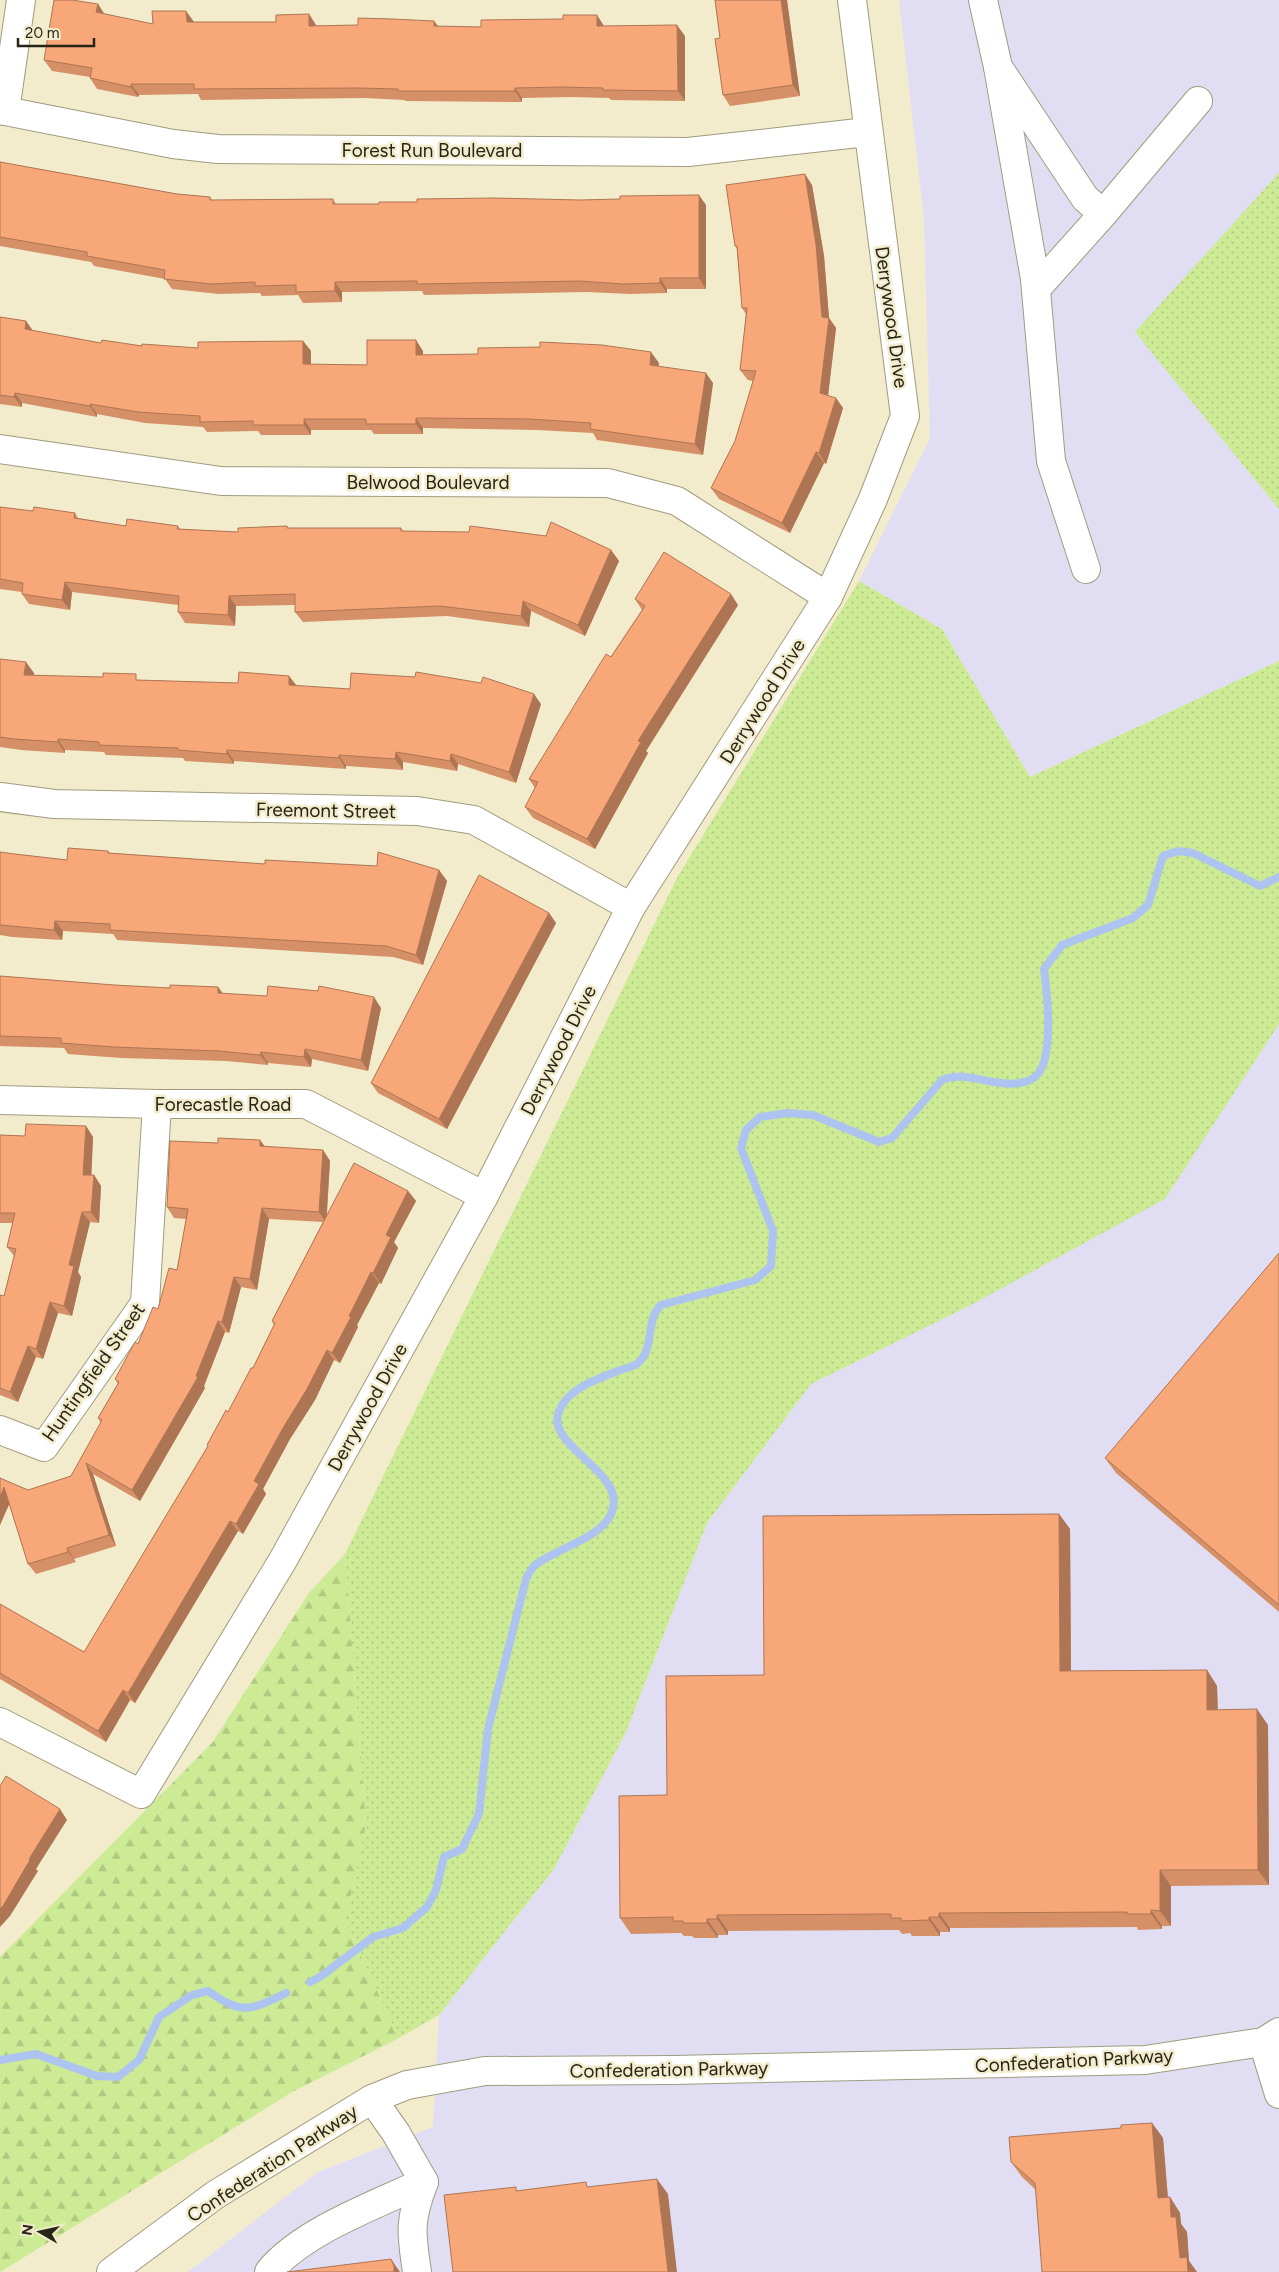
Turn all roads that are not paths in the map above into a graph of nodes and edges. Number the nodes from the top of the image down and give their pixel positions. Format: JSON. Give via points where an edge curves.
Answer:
{"nodes":[{"id":1,"x":21,"y":0,"type":"edge"},
{"id":2,"x":852,"y":0,"type":"edge"},
{"id":3,"x":990,"y":5,"type":"edge"},
{"id":4,"x":998,"y":67,"type":"junction"},
{"id":5,"x":1198,"y":101,"type":"dead end"},
{"id":6,"x":2,"y":110,"type":"edge"},
{"id":7,"x":867,"y":132,"type":"junction"},
{"id":8,"x":1103,"y":214,"type":"junction"},
{"id":9,"x":1036,"y":289,"type":"junction"},
{"id":10,"x":0,"y":449,"type":"edge"},
{"id":11,"x":1086,"y":569,"type":"dead end"},
{"id":12,"x":828,"y":597,"type":"junction"},
{"id":13,"x":0,"y":796,"type":"edge"},
{"id":14,"x":631,"y":907,"type":"junction"},
{"id":15,"x":0,"y":1100,"type":"edge"},
{"id":16,"x":158,"y":1104,"type":"junction"},
{"id":17,"x":484,"y":1196,"type":"junction"},
{"id":18,"x":0,"y":1430,"type":"edge"},
{"id":19,"x":1,"y":1725,"type":"edge"},
{"id":20,"x":1271,"y":2037,"type":"edge"},
{"id":21,"x":1279,"y":2094,"type":"edge"},
{"id":22,"x":372,"y":2099,"type":"junction"},
{"id":23,"x":424,"y":2182,"type":"junction"},
{"id":24,"x":114,"y":2271,"type":"edge"},
{"id":25,"x":269,"y":2272,"type":"edge"},
{"id":26,"x":417,"y":2272,"type":"edge"}],
"edges":[{"from":1,"to":6,"type":"street"},
{"from":2,"to":7,"type":"street","name":"Derrywood Drive"},
{"from":3,"to":4,"type":"street"},
{"from":4,"to":8,"type":"street","via":[[1085,198]]},
{"from":4,"to":9,"type":"street"},
{"from":5,"to":8,"type":"street"},
{"from":6,"to":7,"type":"street","name":"Forest Run Boulevard","via":[[173,144],[218,149],[688,152]]},
{"from":7,"to":12,"type":"street","name":"Derrywood Drive","via":[[905,416],[873,499]]},
{"from":8,"to":9,"type":"street"},
{"from":9,"to":11,"type":"street","via":[[1051,461]]},
{"from":10,"to":12,"type":"street","name":"Belwood Boulevard","via":[[221,481],[608,483],[677,501]]},
{"from":12,"to":14,"type":"street","name":"Derrywood Drive"},
{"from":13,"to":14,"type":"street","name":"Freemont Street","via":[[54,804],[417,811],[474,820]]},
{"from":14,"to":17,"type":"street","name":"Derrywood Drive"},
{"from":15,"to":16,"type":"street","name":"Forecastle Road"},
{"from":16,"to":17,"type":"street","name":"Forecastle Road","via":[[306,1104]]},
{"from":16,"to":18,"type":"street","name":"Huntingfield Street","via":[[144,1303],[44,1447]]},
{"from":17,"to":19,"type":"street","name":"Derrywood Drive","via":[[283,1560],[141,1794]]},
{"from":20,"to":21,"type":"street"},
{"from":20,"to":22,"type":"street","name":"Confederation Parkway","via":[[1145,2060],[484,2071],[407,2085]]},
{"from":22,"to":23,"type":"street"},
{"from":22,"to":24,"type":"street","name":"Confederation Parkway","via":[[215,2195]]},
{"from":23,"to":25,"type":"street","via":[[342,2220],[296,2246]]},
{"from":23,"to":26,"type":"street","via":[[412,2221]]}]}
